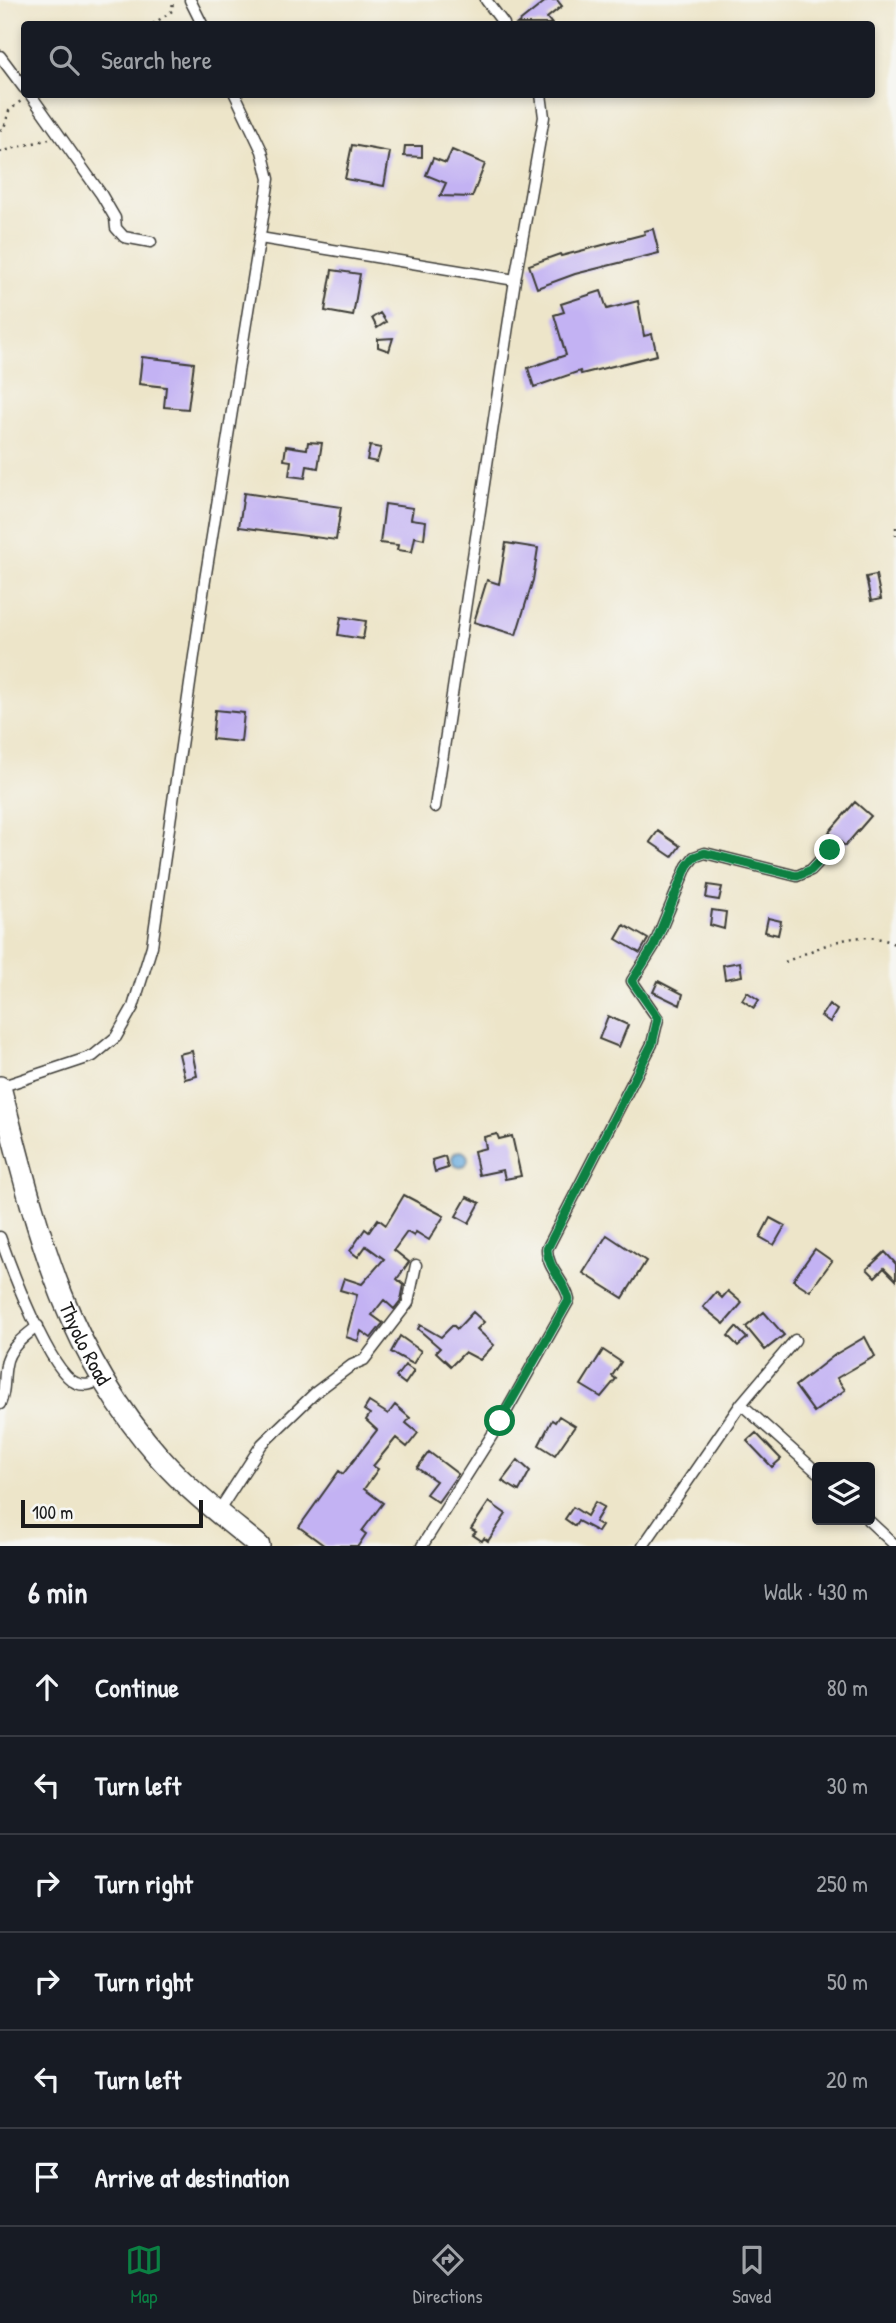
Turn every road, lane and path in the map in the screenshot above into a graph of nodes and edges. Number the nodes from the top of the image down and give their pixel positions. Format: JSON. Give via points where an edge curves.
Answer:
{"nodes":[{"id":1,"x":173,"y":0,"type":"edge"},
{"id":2,"x":190,"y":0,"type":"edge"},
{"id":3,"x":486,"y":0,"type":"edge"},
{"id":4,"x":157,"y":21,"type":"edge"},
{"id":5,"x":200,"y":21,"type":"edge"},
{"id":6,"x":502,"y":21,"type":"edge"},
{"id":7,"x":0,"y":56,"type":"edge"},
{"id":8,"x":21,"y":84,"type":"edge"},
{"id":9,"x":26,"y":98,"type":"edge"},
{"id":10,"x":32,"y":98,"type":"edge"},
{"id":11,"x":237,"y":98,"type":"edge"},
{"id":12,"x":542,"y":98,"type":"edge"},
{"id":13,"x":0,"y":130,"type":"edge"},
{"id":14,"x":63,"y":139,"type":"junction"},
{"id":15,"x":0,"y":152,"type":"edge"},
{"id":16,"x":260,"y":238,"type":"junction"},
{"id":17,"x":151,"y":242,"type":"dead end"},
{"id":18,"x":515,"y":280,"type":"junction"},
{"id":19,"x":896,"y":527,"type":"edge"},
{"id":20,"x":896,"y":537,"type":"edge"},
{"id":21,"x":435,"y":807,"type":"dead end"},
{"id":22,"x":830,"y":850,"type":"dead end"},
{"id":23,"x":896,"y":945,"type":"edge"},
{"id":24,"x":785,"y":961,"type":"dead end"},
{"id":25,"x":0,"y":1087,"type":"edge"},
{"id":26,"x":0,"y":1237,"type":"edge"},
{"id":27,"x":416,"y":1265,"type":"dead end"},
{"id":28,"x":37,"y":1326,"type":"junction"},
{"id":29,"x":794,"y":1340,"type":"dead end"},
{"id":30,"x":102,"y":1379,"type":"junction"},
{"id":31,"x":0,"y":1404,"type":"edge"},
{"id":32,"x":741,"y":1404,"type":"junction"},
{"id":33,"x":812,"y":1468,"type":"edge"},
{"id":34,"x":218,"y":1512,"type":"junction"},
{"id":35,"x":873,"y":1525,"type":"edge"},
{"id":36,"x":259,"y":1546,"type":"edge"},
{"id":37,"x":422,"y":1546,"type":"edge"},
{"id":38,"x":643,"y":1546,"type":"edge"},
{"id":39,"x":896,"y":1546,"type":"edge"}],
"edges":[{"from":1,"to":4,"type":"path","via":[[172,11]]},
{"from":2,"to":5,"type":"street"},
{"from":3,"to":6,"type":"street"},
{"from":7,"to":8,"type":"street"},
{"from":9,"to":13,"type":"path","via":[[9,111]]},
{"from":10,"to":14,"type":"street"},
{"from":11,"to":16,"type":"street","via":[[269,179]]},
{"from":12,"to":18,"type":"street","via":[[544,117]]},
{"from":14,"to":15,"type":"path"},
{"from":14,"to":17,"type":"street","via":[[101,194],[116,228],[124,237]]},
{"from":16,"to":18,"type":"street"},
{"from":16,"to":25,"type":"street","via":[[152,946],[133,1007],[110,1043],[93,1056]]},
{"from":18,"to":21,"type":"street"},
{"from":19,"to":20,"type":"path"},
{"from":22,"to":37,"type":"street","via":[[811,870],[797,876],[705,853],[687,866],[654,946],[632,981],[658,1018],[652,1044],[547,1249],[547,1261],[569,1300]]},
{"from":23,"to":24,"type":"path","via":[[881,937],[838,940]]},
{"from":25,"to":30,"type":"highway","name":"Thyolo Road","via":[[51,1272]]},
{"from":26,"to":28,"type":"street"},
{"from":27,"to":34,"type":"street","via":[[408,1303],[364,1360],[316,1392],[262,1444]]},
{"from":28,"to":30,"type":"street","via":[[68,1378],[85,1385]]},
{"from":28,"to":31,"type":"street","via":[[18,1340],[6,1362]]},
{"from":29,"to":32,"type":"street"},
{"from":30,"to":34,"type":"highway","name":"Thyolo Road","via":[[162,1460]]},
{"from":32,"to":33,"type":"street"},
{"from":32,"to":38,"type":"street"},
{"from":34,"to":36,"type":"highway","name":"Thyolo Road"},
{"from":35,"to":39,"type":"street"}]}
